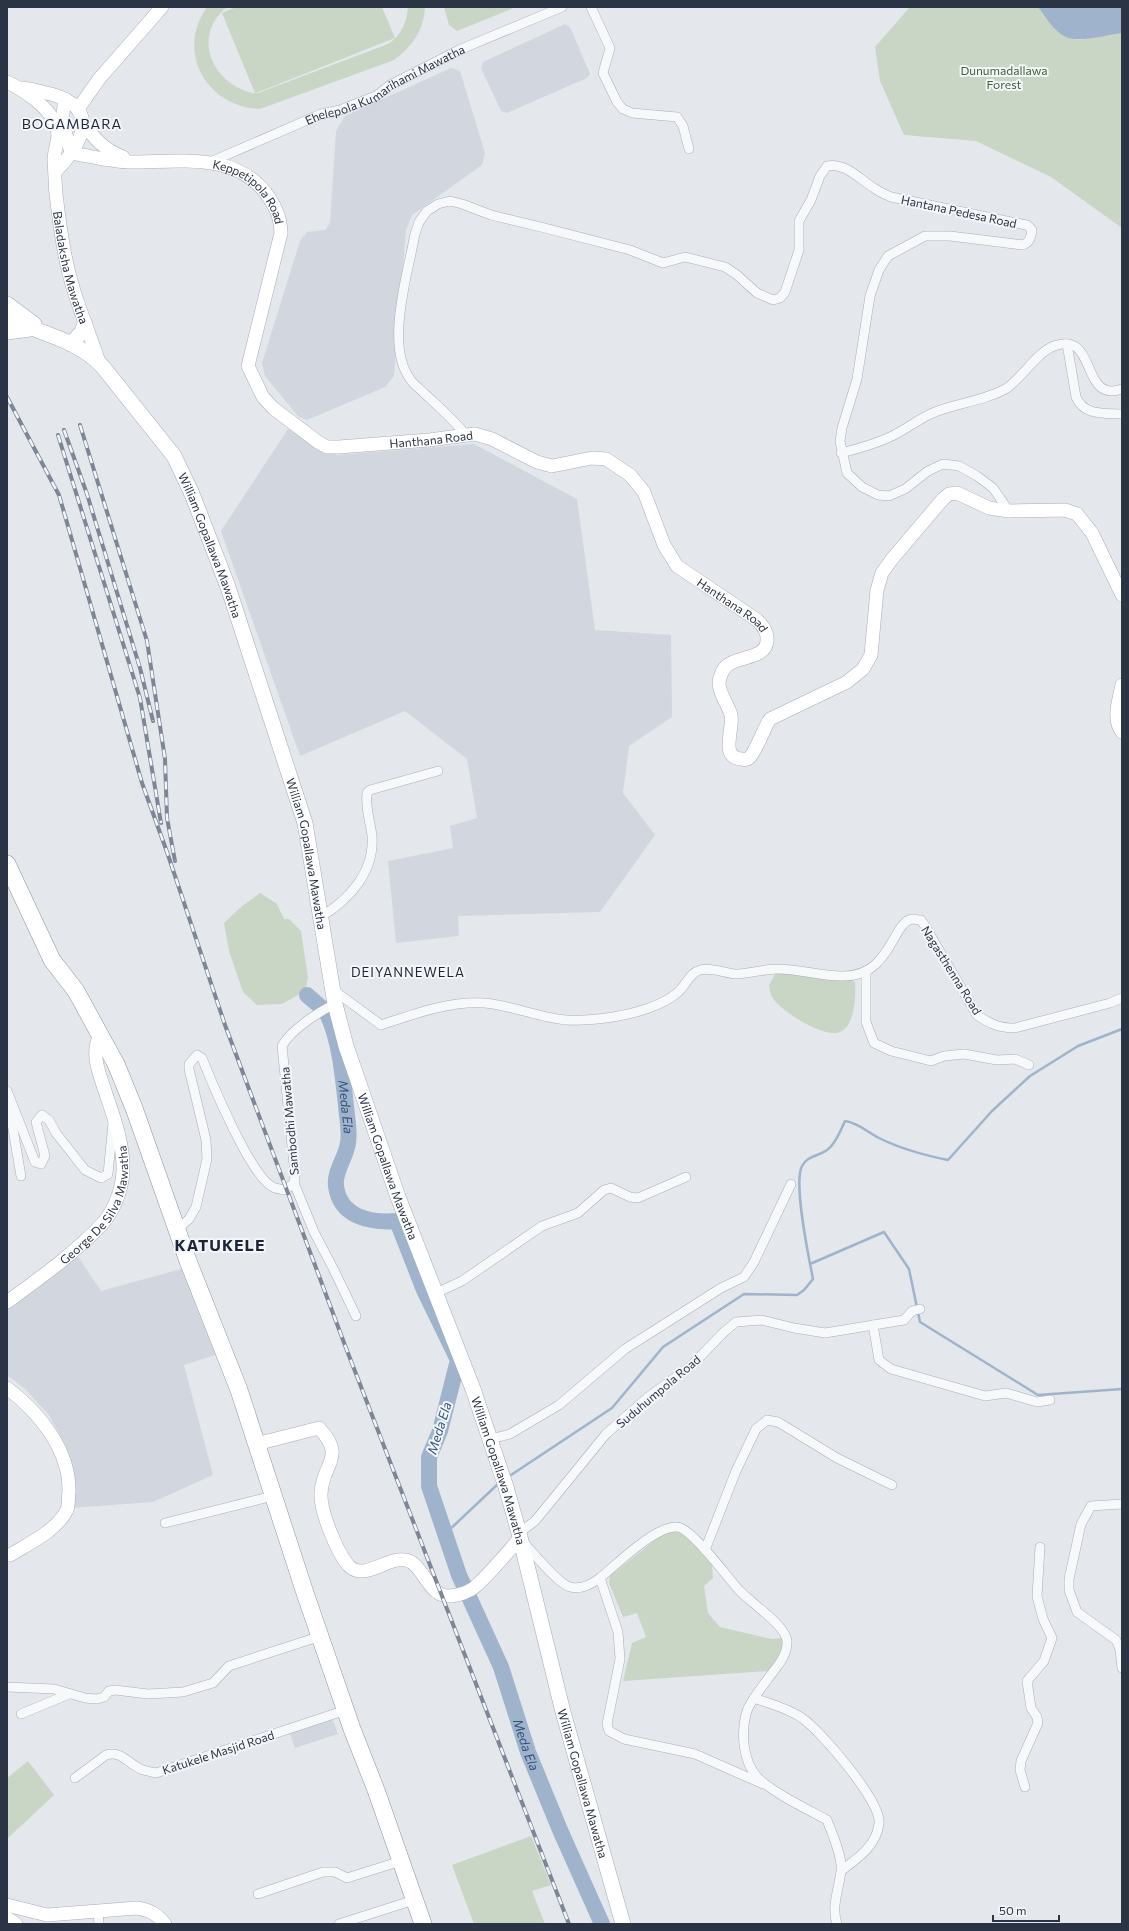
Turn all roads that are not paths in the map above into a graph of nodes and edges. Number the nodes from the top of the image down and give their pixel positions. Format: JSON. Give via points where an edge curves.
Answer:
{"nodes":[{"id":1,"x":162,"y":7,"type":"edge"},
{"id":2,"x":562,"y":7,"type":"edge"},
{"id":3,"x":591,"y":7,"type":"edge"},
{"id":4,"x":99,"y":79,"type":"junction"},
{"id":5,"x":7,"y":82,"type":"edge"},
{"id":6,"x":20,"y":88,"type":"junction"},
{"id":7,"x":65,"y":99,"type":"junction"},
{"id":8,"x":78,"y":109,"type":"junction"},
{"id":9,"x":83,"y":123,"type":"junction"},
{"id":10,"x":689,"y":149,"type":"dead end"},
{"id":11,"x":71,"y":153,"type":"junction"},
{"id":12,"x":138,"y":162,"type":"junction"},
{"id":13,"x":208,"y":162,"type":"junction"},
{"id":14,"x":56,"y":171,"type":"junction"},
{"id":15,"x":7,"y":304,"type":"edge"},
{"id":16,"x":7,"y":318,"type":"edge"},
{"id":17,"x":85,"y":324,"type":"junction"},
{"id":18,"x":38,"y":331,"type":"junction"},
{"id":19,"x":7,"y":332,"type":"edge"},
{"id":20,"x":71,"y":344,"type":"junction"},
{"id":21,"x":1067,"y":344,"type":"junction"},
{"id":22,"x":99,"y":362,"type":"junction"},
{"id":23,"x":248,"y":366,"type":"joint"},
{"id":24,"x":1122,"y":389,"type":"edge"},
{"id":25,"x":1122,"y":414,"type":"edge"},
{"id":26,"x":466,"y":435,"type":"junction"},
{"id":27,"x":841,"y":453,"type":"junction"},
{"id":28,"x":1009,"y":511,"type":"junction"},
{"id":29,"x":1122,"y":595,"type":"edge"},
{"id":30,"x":1122,"y":685,"type":"edge"},
{"id":31,"x":1122,"y":732,"type":"edge"},
{"id":32,"x":438,"y":772,"type":"dead end"},
{"id":33,"x":7,"y":864,"type":"edge"},
{"id":34,"x":322,"y":916,"type":"junction"},
{"id":35,"x":866,"y":971,"type":"junction"},
{"id":36,"x":332,"y":989,"type":"junction"},
{"id":37,"x":1122,"y":998,"type":"edge"},
{"id":38,"x":332,"y":1006,"type":"junction"},
{"id":39,"x":100,"y":1035,"type":"junction"},
{"id":40,"x":1029,"y":1065,"type":"dead end"},
{"id":41,"x":7,"y":1091,"type":"edge"},
{"id":42,"x":114,"y":1120,"type":"junction"},
{"id":43,"x":21,"y":1176,"type":"dead end"},
{"id":44,"x":686,"y":1177,"type":"dead end"},
{"id":45,"x":294,"y":1183,"type":"junction"},
{"id":46,"x":791,"y":1184,"type":"dead end"},
{"id":47,"x":177,"y":1230,"type":"junction"},
{"id":48,"x":436,"y":1293,"type":"junction"},
{"id":49,"x":7,"y":1302,"type":"edge"},
{"id":50,"x":917,"y":1309,"type":"dead end"},
{"id":51,"x":356,"y":1316,"type":"dead end"},
{"id":52,"x":873,"y":1325,"type":"junction"},
{"id":53,"x":7,"y":1388,"type":"edge"},
{"id":54,"x":1050,"y":1400,"type":"dead end"},
{"id":55,"x":490,"y":1441,"type":"junction"},
{"id":56,"x":256,"y":1444,"type":"junction"},
{"id":57,"x":892,"y":1485,"type":"dead end"},
{"id":58,"x":273,"y":1496,"type":"junction"},
{"id":59,"x":1122,"y":1504,"type":"edge"},
{"id":60,"x":165,"y":1524,"type":"dead end"},
{"id":61,"x":520,"y":1536,"type":"junction"},
{"id":62,"x":1040,"y":1547,"type":"dead end"},
{"id":63,"x":705,"y":1550,"type":"junction"},
{"id":64,"x":7,"y":1555,"type":"edge"},
{"id":65,"x":600,"y":1578,"type":"junction"},
{"id":66,"x":321,"y":1636,"type":"junction"},
{"id":67,"x":1122,"y":1668,"type":"edge"},
{"id":68,"x":7,"y":1686,"type":"edge"},
{"id":69,"x":69,"y":1694,"type":"junction"},
{"id":70,"x":754,"y":1698,"type":"junction"},
{"id":71,"x":346,"y":1710,"type":"junction"},
{"id":72,"x":21,"y":1714,"type":"dead end"},
{"id":73,"x":75,"y":1778,"type":"dead end"},
{"id":74,"x":771,"y":1787,"type":"junction"},
{"id":75,"x":1025,"y":1787,"type":"dead end"},
{"id":76,"x":401,"y":1861,"type":"junction"},
{"id":77,"x":842,"y":1870,"type":"junction"},
{"id":78,"x":258,"y":1894,"type":"dead end"},
{"id":79,"x":414,"y":1900,"type":"junction"},
{"id":80,"x":7,"y":1905,"type":"edge"},
{"id":81,"x":7,"y":1918,"type":"edge"},
{"id":82,"x":98,"y":1918,"type":"edge"},
{"id":83,"x":16,"y":1924,"type":"edge"},
{"id":84,"x":165,"y":1924,"type":"edge"},
{"id":85,"x":339,"y":1924,"type":"edge"},
{"id":86,"x":423,"y":1924,"type":"edge"},
{"id":87,"x":623,"y":1924,"type":"edge"},
{"id":88,"x":837,"y":1924,"type":"edge"}],
"edges":[{"from":1,"to":4,"type":"street"},
{"from":2,"to":13,"type":"street","name":"Ehelepola Kumarihami Mawatha","via":[[459,50],[390,84],[376,96],[340,110],[321,114]]},
{"from":3,"to":10,"type":"street","via":[[610,48],[603,73],[617,102],[623,109],[632,113],[677,118]]},
{"from":4,"to":7,"type":"street","via":[[82,92]]},
{"from":4,"to":8,"type":"street"},
{"from":5,"to":6,"type":"street"},
{"from":6,"to":7,"type":"street"},
{"from":6,"to":14,"type":"street","name":"Baladaksha Mawatha","via":[[48,112],[56,127]]},
{"from":7,"to":8,"type":"street"},
{"from":7,"to":11,"type":"street","via":[[62,120]]},
{"from":8,"to":9,"type":"street","name":"Keppetipola Road"},
{"from":9,"to":11,"type":"street","via":[[81,136]]},
{"from":9,"to":12,"type":"street","name":"Keppetipola Road","via":[[106,149]]},
{"from":11,"to":12,"type":"street","name":"Keppetipola Road"},
{"from":11,"to":14,"type":"street"},
{"from":12,"to":13,"type":"street","name":"Keppetipola Road"},
{"from":13,"to":23,"type":"street","name":"Keppetipola Road","via":[[252,178],[266,193],[280,218],[280,243]]},
{"from":14,"to":17,"type":"street","name":"Baladaksha Mawatha","via":[[56,192],[68,271]]},
{"from":15,"to":18,"type":"main road","via":[[23,314]]},
{"from":16,"to":18,"type":"main road","name":"William Gopallawa Mawatha"},
{"from":17,"to":20,"type":"main road","via":[[82,332]]},
{"from":17,"to":22,"type":"street","name":"Baladaksha Mawatha"},
{"from":18,"to":19,"type":"main road","name":"William Gopallawa Mawatha","via":[[21,329]]},
{"from":18,"to":20,"type":"main road","name":"William Gopallawa Mawatha"},
{"from":20,"to":22,"type":"main road","name":"William Gopallawa Mawatha"},
{"from":21,"to":24,"type":"street","via":[[1076,346],[1083,353],[1092,378],[1098,386],[1108,390]]},
{"from":21,"to":25,"type":"street","via":[[1079,404],[1084,410]]},
{"from":21,"to":27,"type":"street","via":[[1054,346],[1044,352],[1005,389],[934,412],[890,437]]},
{"from":22,"to":34,"type":"main road","name":"William Gopallawa Mawatha","via":[[174,456],[217,555],[305,823]]},
{"from":23,"to":26,"type":"street","name":"Hanthana Road","via":[[263,397],[273,408],[327,447]]},
{"from":26,"to":27,"type":"street","name":"Hantana Pedesa Road","via":[[458,424],[411,380],[405,371],[398,340],[399,321],[415,234],[419,222],[427,211],[438,204],[450,201],[462,204],[491,215],[630,250],[663,263],[685,258],[725,267],[737,274],[757,293],[773,300],[780,298],[785,292],[799,250],[799,221],[812,200],[820,176],[827,166],[834,164],[845,168],[876,190],[891,197],[1021,224],[1032,230],[1031,238],[1023,245],[950,236],[925,236],[888,256],[879,270],[870,296],[857,379],[841,434]]},
{"from":26,"to":28,"type":"street","name":"Hanthana Road","via":[[484,436],[525,457],[552,466],[600,458],[616,464],[638,482],[644,492],[664,545],[677,566],[764,627],[768,636],[767,645],[763,650],[729,664],[720,677],[720,689],[732,716],[728,749],[733,756],[740,759],[752,756],[770,719],[847,682],[863,669],[871,655],[877,590],[882,573],[943,499],[949,494],[957,493],[990,508]]},
{"from":27,"to":28,"type":"street","name":"Hantana Pedesa Road","via":[[847,473],[862,487],[878,495],[889,496],[905,489],[928,471],[943,464],[959,466],[977,476],[993,488]]},
{"from":28,"to":29,"type":"street","name":"Hanthana Road","via":[[1059,510],[1077,514],[1092,533]]},
{"from":30,"to":31,"type":"street","via":[[1117,712]]},
{"from":32,"to":34,"type":"street","via":[[370,790],[367,793],[373,850],[367,870],[344,901]]},
{"from":33,"to":39,"type":"highway","via":[[52,960],[76,991]]},
{"from":34,"to":36,"type":"main road","name":"William Gopallawa Mawatha"},
{"from":35,"to":36,"type":"street","name":"Nagasthenna Road","via":[[842,976],[780,969],[739,974],[702,969],[693,973],[678,992],[658,1005],[613,1017],[567,1020],[479,1003],[427,1009],[381,1025]]},
{"from":35,"to":37,"type":"street","name":"Nagasthenna Road","via":[[886,954],[901,928],[912,919],[921,920],[977,1015],[1001,1028],[1015,1028]]},
{"from":35,"to":40,"type":"street","via":[[866,1022],[874,1043],[891,1051],[931,1061],[944,1056],[964,1054],[1015,1060]]},
{"from":36,"to":38,"type":"main road","name":"William Gopallawa Mawatha"},
{"from":38,"to":45,"type":"street","name":"Sambodhi Mawatha","via":[[320,1012],[286,1039],[282,1046],[296,1175]]},
{"from":38,"to":48,"type":"main road","name":"William Gopallawa Mawatha","via":[[372,1124]]},
{"from":39,"to":42,"type":"street","name":"George De Silva Mawatha","via":[[95,1050],[96,1064]]},
{"from":39,"to":47,"type":"highway","via":[[116,1064],[134,1108]]},
{"from":41,"to":42,"type":"street","via":[[35,1162],[41,1164],[45,1156],[36,1122],[42,1115],[49,1120],[85,1170],[101,1178],[108,1174]]},
{"from":41,"to":43,"type":"street"},
{"from":42,"to":49,"type":"street","name":"George De Silva Mawatha","via":[[123,1164],[121,1186],[104,1222],[51,1269]]},
{"from":44,"to":48,"type":"street","via":[[638,1198],[630,1198],[611,1188],[604,1190],[578,1213],[542,1226],[462,1281]]},
{"from":45,"to":47,"type":"street","name":"Sambodhi Mawatha","via":[[285,1190],[272,1187],[258,1174],[224,1111],[202,1058],[197,1055],[188,1069],[206,1140],[207,1159],[196,1207],[189,1219]]},
{"from":45,"to":51,"type":"street","via":[[314,1232]]},
{"from":46,"to":55,"type":"street","via":[[754,1262],[744,1277],[721,1288],[625,1349],[559,1405],[510,1434]]},
{"from":47,"to":56,"type":"highway","via":[[239,1390]]},
{"from":48,"to":55,"type":"main road","name":"William Gopallawa Mawatha"},
{"from":50,"to":52,"type":"street","name":"Suduhumpola Road","via":[[904,1320]]},
{"from":52,"to":54,"type":"street","via":[[879,1360],[891,1369],[985,1396],[1006,1393],[1037,1402]]},
{"from":52,"to":61,"type":"street","name":"Suduhumpola Road","via":[[825,1333],[762,1320],[736,1322],[691,1366],[647,1398],[606,1434]]},
{"from":53,"to":64,"type":"street","via":[[43,1420],[59,1450],[69,1478],[68,1508],[61,1520],[48,1532]]},
{"from":55,"to":61,"type":"main road","name":"William Gopallawa Mawatha"},
{"from":56,"to":58,"type":"highway"},
{"from":56,"to":61,"type":"street","via":[[319,1428],[332,1446],[333,1456],[320,1496],[335,1544],[349,1566],[363,1571],[404,1560],[412,1562],[432,1588],[441,1595],[458,1595],[473,1588]]},
{"from":57,"to":63,"type":"street","via":[[837,1458],[778,1422],[768,1420],[756,1429],[736,1471]]},
{"from":58,"to":60,"type":"street"},
{"from":58,"to":66,"type":"highway"},
{"from":59,"to":67,"type":"street","via":[[1092,1506],[1081,1524],[1069,1579],[1069,1590],[1077,1612],[1116,1640],[1120,1649]]},
{"from":61,"to":65,"type":"street","via":[[552,1573],[570,1587],[591,1584]]},
{"from":61,"to":87,"type":"main road","name":"William Gopallawa Mawatha","via":[[563,1712]]},
{"from":62,"to":75,"type":"street","via":[[1036,1596],[1052,1638],[1044,1661],[1027,1681],[1031,1708],[1038,1723],[1021,1761],[1020,1770]]},
{"from":63,"to":65,"type":"street","via":[[685,1529],[677,1527],[655,1533]]},
{"from":63,"to":70,"type":"street","via":[[744,1596],[782,1629],[787,1640],[786,1653]]},
{"from":65,"to":74,"type":"street","via":[[618,1632],[620,1659],[607,1724],[609,1731],[624,1739],[695,1754]]},
{"from":66,"to":69,"type":"street","via":[[229,1666],[213,1682],[183,1692],[148,1694],[115,1690],[97,1699]]},
{"from":66,"to":71,"type":"highway"},
{"from":68,"to":69,"type":"street","via":[[54,1689]]},
{"from":69,"to":72,"type":"street"},
{"from":70,"to":74,"type":"street","via":[[746,1713],[743,1737],[748,1761],[757,1777]]},
{"from":70,"to":77,"type":"street","via":[[803,1718],[856,1777],[876,1806],[880,1823],[875,1838],[863,1854]]},
{"from":71,"to":73,"type":"street","name":"Katukele Masjid Road","via":[[156,1773],[142,1770],[119,1754],[112,1753]]},
{"from":71,"to":76,"type":"highway"},
{"from":74,"to":77,"type":"street","via":[[827,1820]]},
{"from":76,"to":78,"type":"street","via":[[347,1878],[335,1872],[323,1872]]},
{"from":76,"to":79,"type":"highway"},
{"from":77,"to":88,"type":"street","via":[[835,1896]]},
{"from":79,"to":85,"type":"street"},
{"from":79,"to":86,"type":"highway"},
{"from":80,"to":82,"type":"street","via":[[47,1915]]},
{"from":81,"to":83,"type":"street"},
{"from":82,"to":84,"type":"street","via":[[137,1908],[147,1909],[158,1915]]}]}
